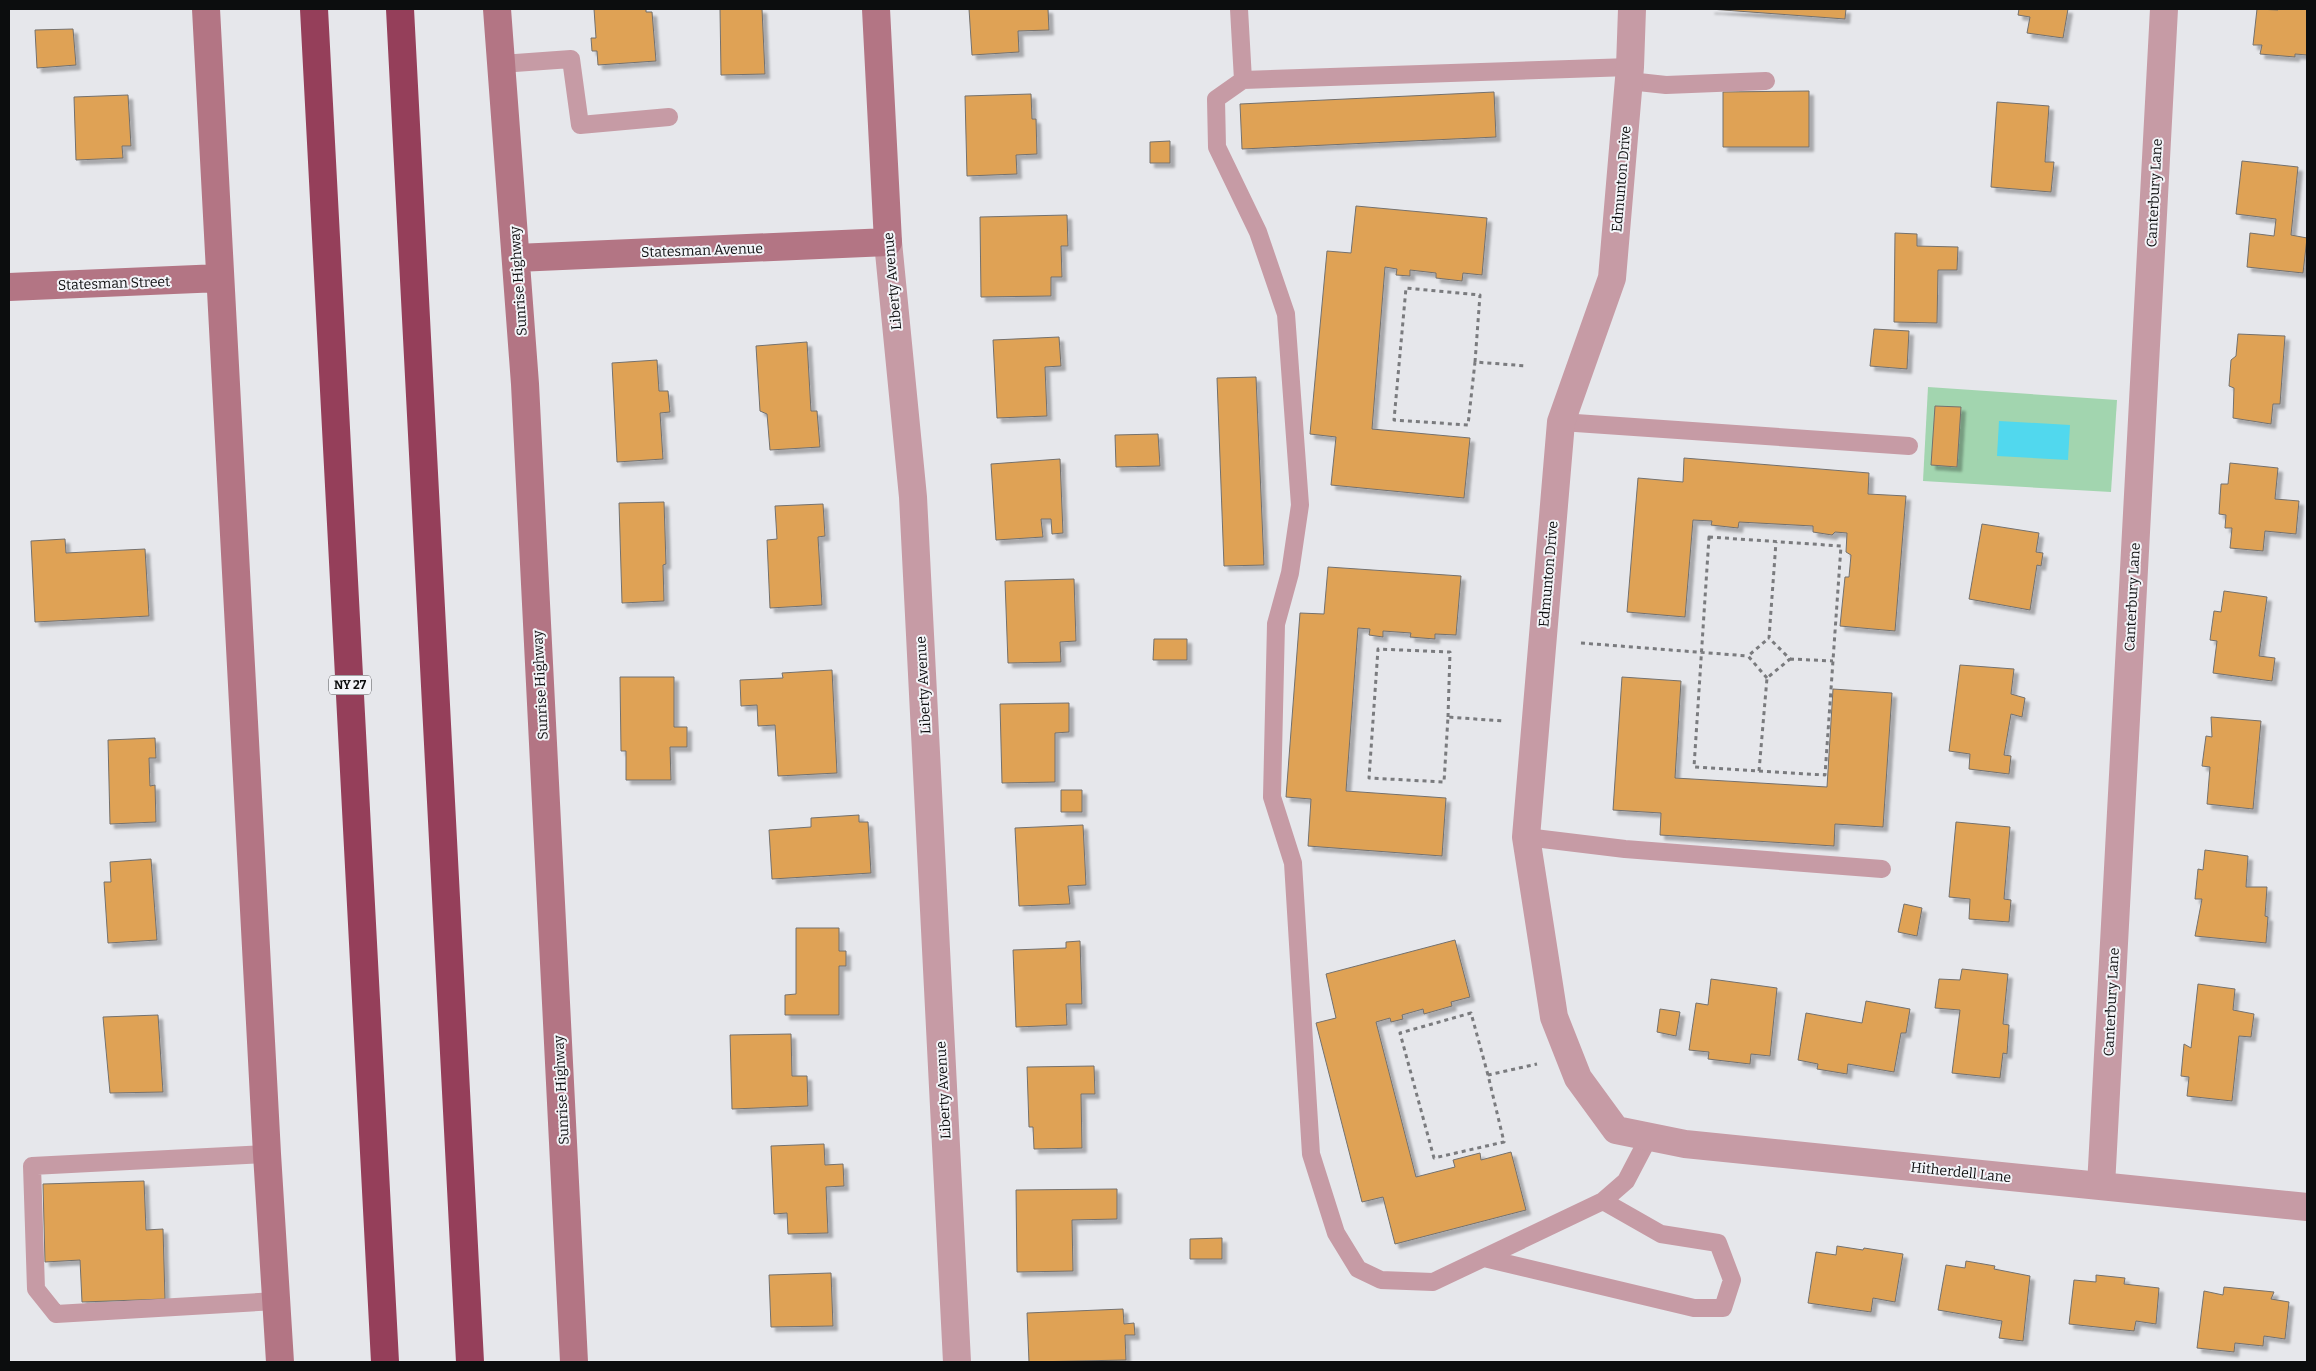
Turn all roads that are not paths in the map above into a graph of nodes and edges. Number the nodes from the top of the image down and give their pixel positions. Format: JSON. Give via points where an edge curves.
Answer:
{"nodes":[{"id":1,"x":206,"y":9,"type":"edge"},
{"id":2,"x":314,"y":9,"type":"edge"},
{"id":3,"x":400,"y":9,"type":"edge"},
{"id":4,"x":497,"y":9,"type":"edge"},
{"id":5,"x":876,"y":9,"type":"edge"},
{"id":6,"x":1239,"y":9,"type":"edge"},
{"id":7,"x":1632,"y":9,"type":"edge"},
{"id":8,"x":2164,"y":9,"type":"edge"},
{"id":9,"x":502,"y":64,"type":"junction"},
{"id":10,"x":1630,"y":74,"type":"junction"},
{"id":11,"x":1243,"y":80,"type":"junction"},
{"id":12,"x":1766,"y":82,"type":"dead end"},
{"id":13,"x":669,"y":118,"type":"dead end"},
{"id":14,"x":888,"y":242,"type":"junction"},
{"id":15,"x":516,"y":258,"type":"junction"},
{"id":16,"x":220,"y":278,"type":"junction"},
{"id":17,"x":9,"y":287,"type":"edge"},
{"id":18,"x":1561,"y":422,"type":"junction"},
{"id":19,"x":1909,"y":446,"type":"dead end"},
{"id":20,"x":1526,"y":837,"type":"junction"},
{"id":21,"x":1882,"y":868,"type":"dead end"},
{"id":22,"x":1616,"y":1130,"type":"joint"},
{"id":23,"x":1648,"y":1137,"type":"junction"},
{"id":24,"x":267,"y":1154,"type":"junction"},
{"id":25,"x":2101,"y":1186,"type":"junction"},
{"id":26,"x":1603,"y":1201,"type":"junction"},
{"id":27,"x":2307,"y":1207,"type":"edge"},
{"id":28,"x":1484,"y":1258,"type":"junction"},
{"id":29,"x":276,"y":1301,"type":"junction"},
{"id":30,"x":280,"y":1362,"type":"edge"},
{"id":31,"x":385,"y":1362,"type":"edge"},
{"id":32,"x":470,"y":1362,"type":"edge"},
{"id":33,"x":574,"y":1362,"type":"edge"},
{"id":34,"x":958,"y":1362,"type":"edge"}],
"edges":[{"from":1,"to":16,"type":"main road"},
{"from":2,"to":31,"type":"highway","number":"NY 27"},
{"from":3,"to":32,"type":"highway"},
{"from":4,"to":9,"type":"main road","name":"Sunrise Highway"},
{"from":5,"to":14,"type":"main road","name":"Liberty Avenue"},
{"from":6,"to":11,"type":"lane"},
{"from":7,"to":10,"type":"street","name":"Edmunton Drive"},
{"from":8,"to":25,"type":"street","name":"Canterbury Lane"},
{"from":9,"to":13,"type":"lane","via":[[571,59],[580,125]]},
{"from":9,"to":15,"type":"main road","name":"Sunrise Highway"},
{"from":10,"to":11,"type":"lane"},
{"from":10,"to":12,"type":"lane","via":[[1666,85]]},
{"from":10,"to":18,"type":"street","name":"Edmunton Drive","via":[[1612,278]]},
{"from":11,"to":28,"type":"lane","via":[[1216,99],[1217,147],[1258,232],[1286,314],[1300,505],[1290,573],[1276,624],[1272,797],[1293,863],[1311,1154],[1336,1234],[1358,1269],[1381,1280],[1433,1282]]},
{"from":14,"to":15,"type":"main road","name":"Statesman Avenue"},
{"from":14,"to":34,"type":"street","name":"Liberty Avenue","via":[[913,497]]},
{"from":15,"to":33,"type":"main road","name":"Sunrise Highway"},
{"from":16,"to":17,"type":"main road","name":"Statesman Street"},
{"from":16,"to":24,"type":"main road"},
{"from":18,"to":19,"type":"lane"},
{"from":18,"to":20,"type":"street","name":"Edmunton Drive"},
{"from":20,"to":21,"type":"lane","via":[[1626,849]]},
{"from":20,"to":22,"type":"street","name":"Edmunton Drive","via":[[1554,1017],[1578,1078]]},
{"from":22,"to":23,"type":"street","name":"Hitherdell Lane"},
{"from":23,"to":25,"type":"street","name":"Hitherdell Lane","via":[[1695,1145]]},
{"from":23,"to":26,"type":"lane","via":[[1626,1181]]},
{"from":24,"to":29,"type":"main road"},
{"from":24,"to":29,"type":"lane","via":[[32,1166],[36,1289],[56,1314]]},
{"from":25,"to":27,"type":"street","name":"Hitherdell Lane"},
{"from":26,"to":28,"type":"lane"},
{"from":26,"to":28,"type":"lane","via":[[1661,1234],[1718,1243],[1732,1280],[1723,1308],[1694,1308]]},
{"from":29,"to":30,"type":"main road"}]}
